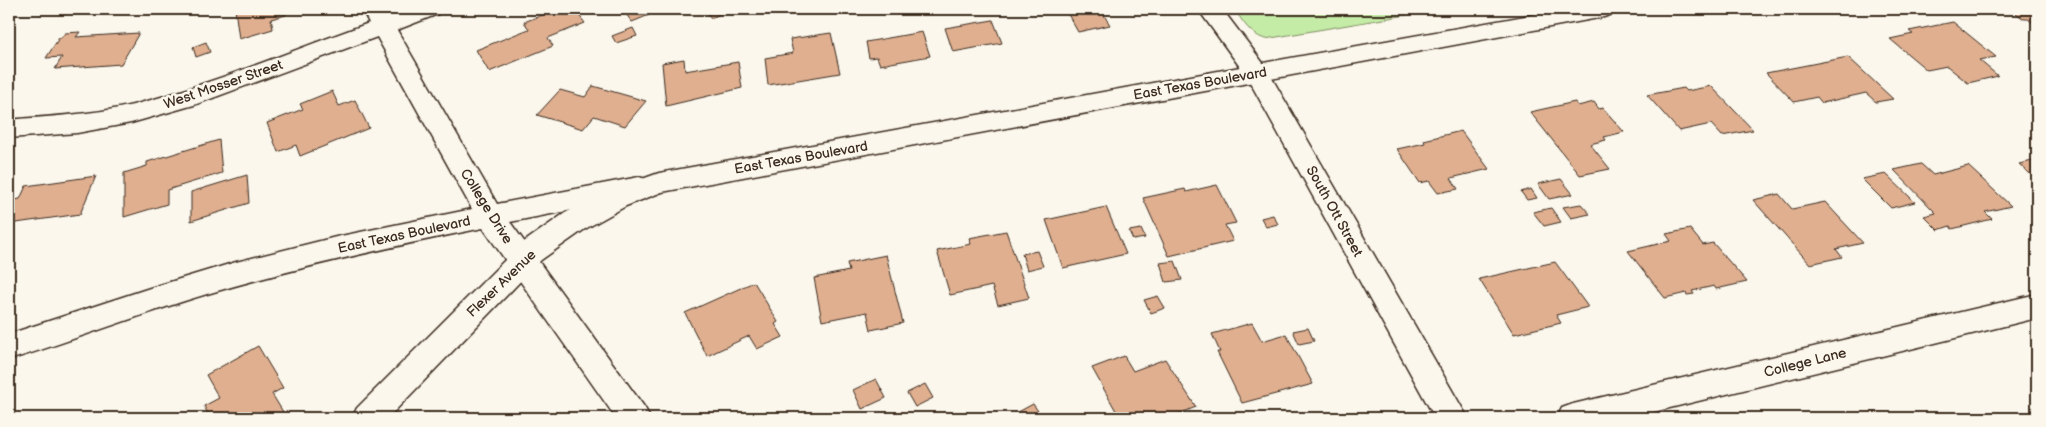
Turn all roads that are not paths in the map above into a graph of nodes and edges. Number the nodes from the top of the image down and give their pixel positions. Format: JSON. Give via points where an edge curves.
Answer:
{"nodes":[{"id":1,"x":430,"y":9,"type":"edge"},
{"id":2,"x":1210,"y":9,"type":"edge"},
{"id":3,"x":1604,"y":9,"type":"edge"},
{"id":4,"x":377,"y":18,"type":"edge"},
{"id":5,"x":1257,"y":73,"type":"junction"},
{"id":6,"x":9,"y":129,"type":"edge"},
{"id":7,"x":659,"y":183,"type":"junction"},
{"id":8,"x":490,"y":216,"type":"junction"},
{"id":9,"x":521,"y":260,"type":"junction"},
{"id":10,"x":2037,"y":306,"type":"edge"},
{"id":11,"x":9,"y":347,"type":"edge"},
{"id":12,"x":368,"y":418,"type":"edge"},
{"id":13,"x":634,"y":418,"type":"edge"},
{"id":14,"x":1452,"y":418,"type":"edge"},
{"id":15,"x":1573,"y":418,"type":"edge"}],
"edges":[{"from":1,"to":4,"type":"street","name":"West Mosser Street"},
{"from":2,"to":5,"type":"street","name":"South Ott Street"},
{"from":3,"to":5,"type":"street","name":"East Texas Boulevard"},
{"from":4,"to":6,"type":"street","name":"West Mosser Street","via":[[185,99],[77,124]]},
{"from":4,"to":8,"type":"street","name":"College Drive"},
{"from":5,"to":7,"type":"street","name":"East Texas Boulevard"},
{"from":5,"to":14,"type":"street","name":"South Ott Street"},
{"from":7,"to":8,"type":"street","name":"East Texas Boulevard"},
{"from":7,"to":9,"type":"street","name":"Flexer Avenue","via":[[575,220]]},
{"from":8,"to":9,"type":"street","name":"College Drive"},
{"from":8,"to":11,"type":"street","name":"East Texas Boulevard","via":[[351,245],[236,274]]},
{"from":9,"to":12,"type":"street","name":"Flexer Avenue"},
{"from":9,"to":13,"type":"street","name":"College Drive"},
{"from":10,"to":15,"type":"street","name":"College Lane"}]}
